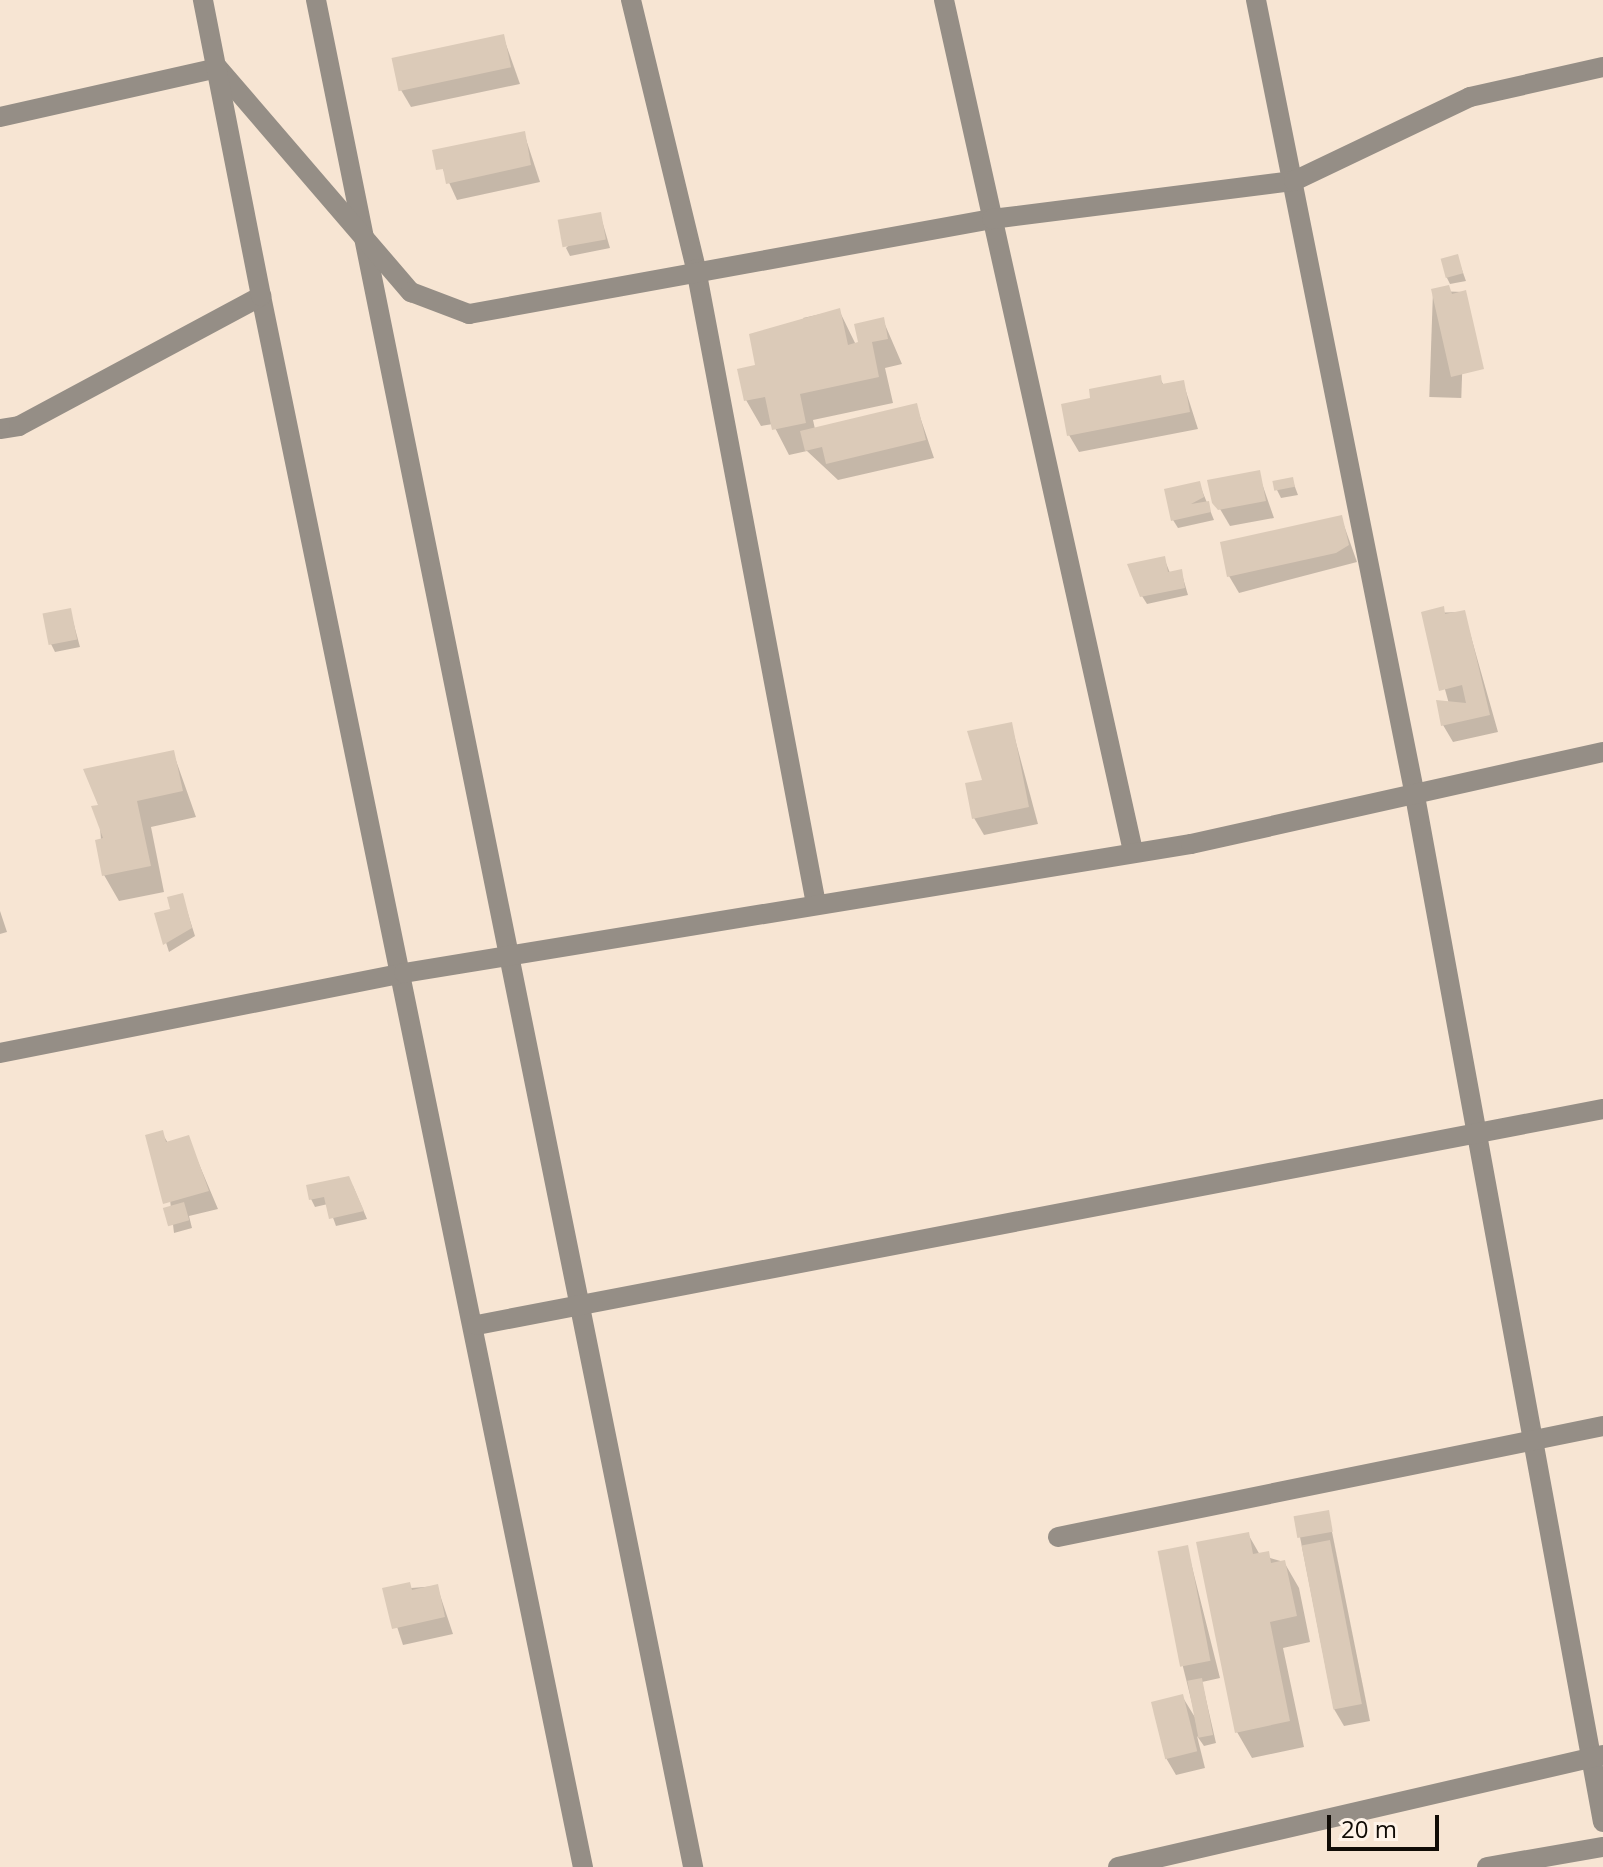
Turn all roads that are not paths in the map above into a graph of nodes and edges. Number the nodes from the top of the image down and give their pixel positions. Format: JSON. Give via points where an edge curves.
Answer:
{"nodes":[{"id":1,"x":203,"y":0,"type":"edge"},
{"id":2,"x":316,"y":0,"type":"edge"},
{"id":3,"x":631,"y":0,"type":"edge"},
{"id":4,"x":944,"y":0,"type":"edge"},
{"id":5,"x":1256,"y":0,"type":"edge"},
{"id":6,"x":1603,"y":67,"type":"edge"},
{"id":7,"x":218,"y":68,"type":"junction"},
{"id":8,"x":0,"y":117,"type":"edge"},
{"id":9,"x":1294,"y":181,"type":"junction"},
{"id":10,"x":992,"y":219,"type":"junction"},
{"id":11,"x":368,"y":241,"type":"junction"},
{"id":12,"x":696,"y":269,"type":"junction"},
{"id":13,"x":261,"y":296,"type":"junction"},
{"id":14,"x":0,"y":429,"type":"edge"},
{"id":15,"x":1603,"y":752,"type":"edge"},
{"id":16,"x":1415,"y":796,"type":"junction"},
{"id":17,"x":1133,"y":851,"type":"junction"},
{"id":18,"x":816,"y":904,"type":"junction"},
{"id":19,"x":511,"y":955,"type":"junction"},
{"id":20,"x":404,"y":973,"type":"junction"},
{"id":21,"x":0,"y":1053,"type":"edge"},
{"id":22,"x":1603,"y":1109,"type":"edge"},
{"id":23,"x":1478,"y":1135,"type":"junction"},
{"id":24,"x":580,"y":1305,"type":"junction"},
{"id":25,"x":477,"y":1325,"type":"junction"},
{"id":26,"x":1603,"y":1426,"type":"edge"},
{"id":27,"x":1532,"y":1442,"type":"junction"},
{"id":28,"x":1058,"y":1537,"type":"dead end"},
{"id":29,"x":1596,"y":1757,"type":"edge"},
{"id":30,"x":1603,"y":1822,"type":"edge"},
{"id":31,"x":1603,"y":1847,"type":"edge"},
{"id":32,"x":583,"y":1867,"type":"edge"},
{"id":33,"x":693,"y":1867,"type":"edge"},
{"id":34,"x":1118,"y":1867,"type":"edge"},
{"id":35,"x":1487,"y":1867,"type":"edge"}],
"edges":[{"from":1,"to":7,"type":"street"},
{"from":2,"to":11,"type":"street"},
{"from":3,"to":12,"type":"street"},
{"from":4,"to":10,"type":"street"},
{"from":5,"to":9,"type":"street"},
{"from":6,"to":9,"type":"street","via":[[1470,97]]},
{"from":7,"to":8,"type":"street"},
{"from":7,"to":11,"type":"street"},
{"from":7,"to":13,"type":"street"},
{"from":9,"to":10,"type":"street"},
{"from":9,"to":16,"type":"street"},
{"from":10,"to":12,"type":"street"},
{"from":10,"to":17,"type":"street"},
{"from":11,"to":12,"type":"street","via":[[411,292],[469,314]]},
{"from":11,"to":19,"type":"street"},
{"from":12,"to":18,"type":"street"},
{"from":13,"to":14,"type":"street"},
{"from":13,"to":20,"type":"street"},
{"from":15,"to":16,"type":"street"},
{"from":16,"to":17,"type":"street"},
{"from":16,"to":23,"type":"street"},
{"from":17,"to":18,"type":"street"},
{"from":18,"to":19,"type":"street"},
{"from":19,"to":20,"type":"street"},
{"from":19,"to":24,"type":"street"},
{"from":20,"to":21,"type":"street"},
{"from":20,"to":25,"type":"street"},
{"from":22,"to":23,"type":"street"},
{"from":23,"to":24,"type":"street"},
{"from":23,"to":27,"type":"street"},
{"from":24,"to":25,"type":"street"},
{"from":24,"to":33,"type":"street"},
{"from":25,"to":32,"type":"street"},
{"from":26,"to":27,"type":"street"},
{"from":27,"to":28,"type":"street"},
{"from":27,"to":29,"type":"street"},
{"from":29,"to":30,"type":"street"},
{"from":29,"to":34,"type":"street"},
{"from":31,"to":35,"type":"street"}]}
